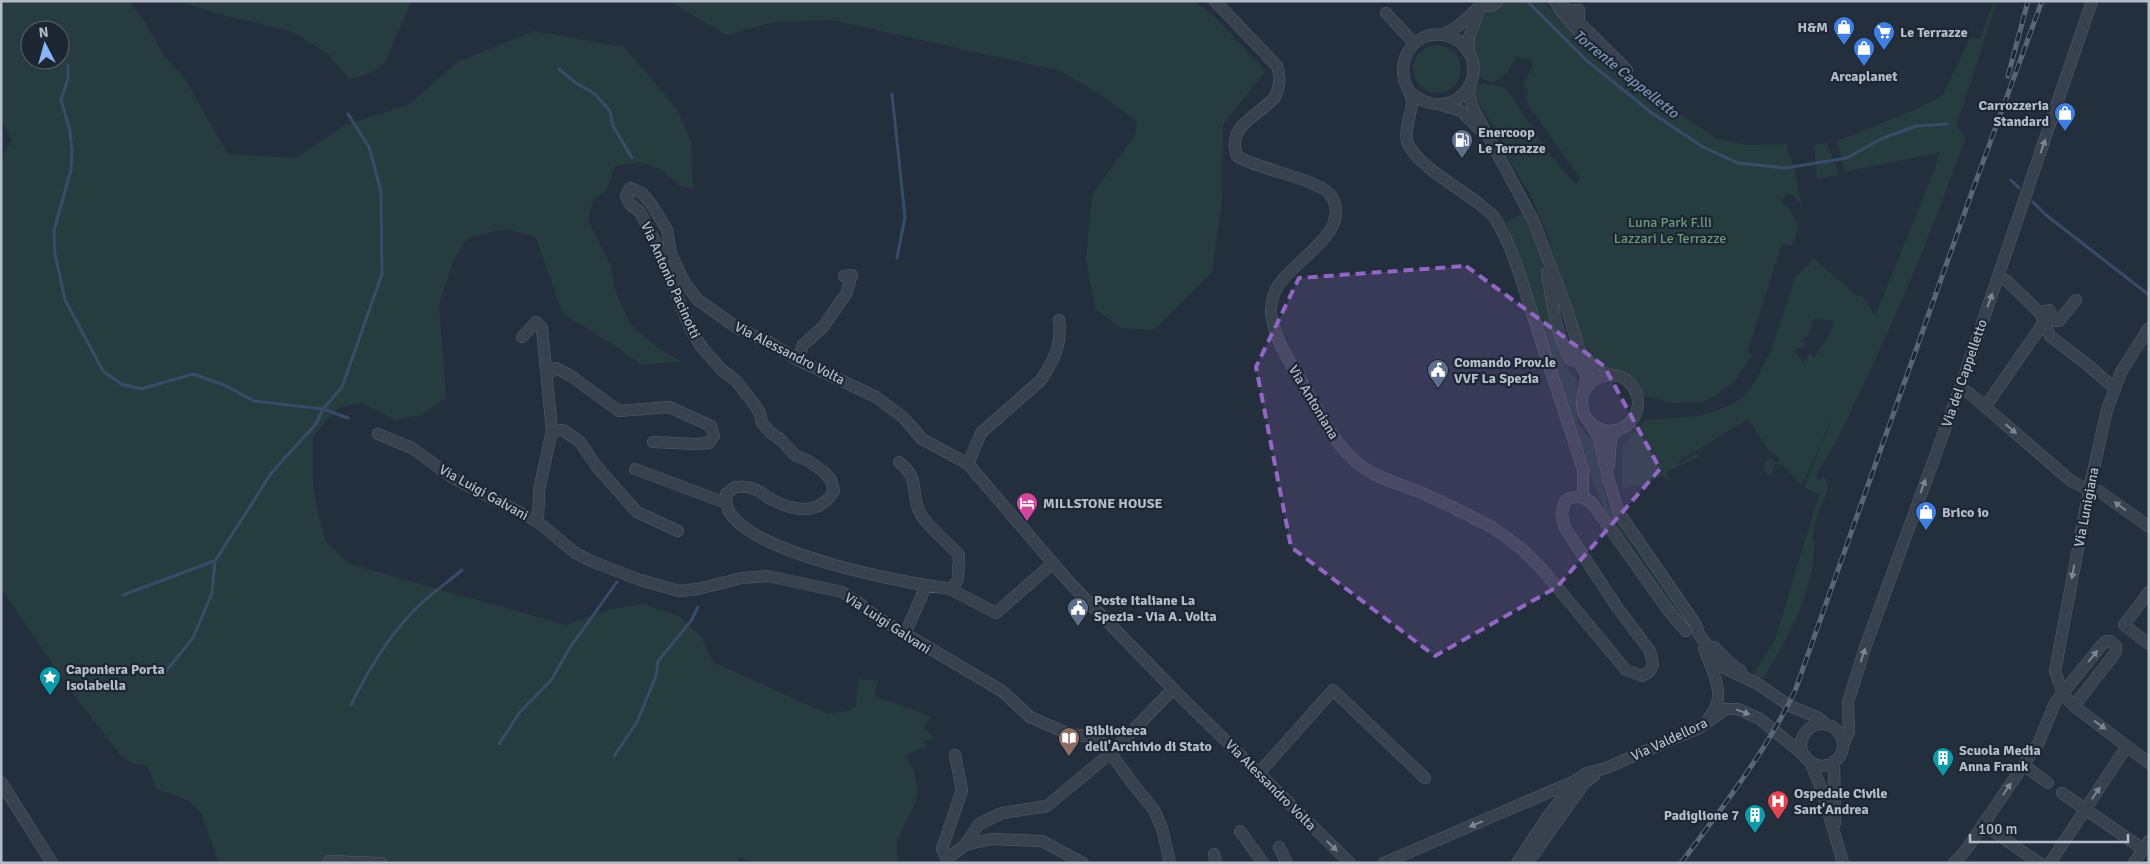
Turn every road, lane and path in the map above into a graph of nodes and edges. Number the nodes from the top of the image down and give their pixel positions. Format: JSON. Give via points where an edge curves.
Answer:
{"nodes":[{"id":1,"x":1214,"y":1,"type":"edge"},
{"id":2,"x":1498,"y":1,"type":"edge"},
{"id":3,"x":1554,"y":1,"type":"edge"},
{"id":4,"x":2092,"y":1,"type":"edge"},
{"id":5,"x":1483,"y":5,"type":"edge"},
{"id":6,"x":1386,"y":13,"type":"dead end"},
{"id":7,"x":1441,"y":34,"type":"junction"},
{"id":8,"x":1414,"y":43,"type":"junction"},
{"id":9,"x":1469,"y":53,"type":"junction"},
{"id":10,"x":1470,"y":86,"type":"junction"},
{"id":11,"x":1410,"y":92,"type":"junction"},
{"id":12,"x":1430,"y":104,"type":"junction"},
{"id":13,"x":1442,"y":105,"type":"junction"},
{"id":14,"x":1408,"y":125,"type":"junction"},
{"id":15,"x":1488,"y":138,"type":"junction"},
{"id":16,"x":630,"y":188,"type":"joint"},
{"id":17,"x":1549,"y":263,"type":"junction"},
{"id":18,"x":844,"y":276,"type":"dead end"},
{"id":19,"x":2006,"y":280,"type":"dead end"},
{"id":20,"x":2076,"y":300,"type":"dead end"},
{"id":21,"x":2042,"y":317,"type":"junction"},
{"id":22,"x":1059,"y":320,"type":"dead end"},
{"id":23,"x":2149,"y":328,"type":"edge"},
{"id":24,"x":522,"y":337,"type":"dead end"},
{"id":25,"x":798,"y":360,"type":"junction"},
{"id":26,"x":548,"y":374,"type":"junction"},
{"id":27,"x":1611,"y":375,"type":"junction"},
{"id":28,"x":1960,"y":388,"type":"junction"},
{"id":29,"x":1584,"y":389,"type":"junction"},
{"id":30,"x":2115,"y":389,"type":"junction"},
{"id":31,"x":1985,"y":406,"type":"junction"},
{"id":32,"x":1590,"y":423,"type":"junction"},
{"id":33,"x":1618,"y":430,"type":"junction"},
{"id":34,"x":552,"y":431,"type":"junction"},
{"id":35,"x":378,"y":434,"type":"dead end"},
{"id":36,"x":653,"y":442,"type":"dead end"},
{"id":37,"x":899,"y":462,"type":"dead end"},
{"id":38,"x":968,"y":464,"type":"junction"},
{"id":39,"x":635,"y":469,"type":"dead end"},
{"id":40,"x":1609,"y":481,"type":"junction"},
{"id":41,"x":2089,"y":490,"type":"junction"},
{"id":42,"x":1583,"y":497,"type":"junction"},
{"id":43,"x":726,"y":503,"type":"junction"},
{"id":44,"x":538,"y":522,"type":"junction"},
{"id":45,"x":2149,"y":527,"type":"edge"},
{"id":46,"x":678,"y":531,"type":"dead end"},
{"id":47,"x":1053,"y":563,"type":"junction"},
{"id":48,"x":926,"y":586,"type":"junction"},
{"id":49,"x":950,"y":589,"type":"junction"},
{"id":50,"x":2149,"y":592,"type":"edge"},
{"id":51,"x":1694,"y":632,"type":"junction"},
{"id":52,"x":905,"y":634,"type":"junction"},
{"id":53,"x":2149,"y":644,"type":"edge"},
{"id":54,"x":1717,"y":671,"type":"junction"},
{"id":55,"x":1751,"y":679,"type":"junction"},
{"id":56,"x":1173,"y":689,"type":"junction"},
{"id":57,"x":2062,"y":694,"type":"junction"},
{"id":58,"x":2074,"y":706,"type":"junction"},
{"id":59,"x":1792,"y":707,"type":"junction"},
{"id":60,"x":1827,"y":725,"type":"junction"},
{"id":61,"x":1701,"y":727,"type":"junction"},
{"id":62,"x":1808,"y":730,"type":"junction"},
{"id":63,"x":1843,"y":745,"type":"junction"},
{"id":64,"x":2127,"y":746,"type":"junction"},
{"id":65,"x":1112,"y":752,"type":"junction"},
{"id":66,"x":955,"y":755,"type":"dead end"},
{"id":67,"x":1807,"y":759,"type":"junction"},
{"id":68,"x":1834,"y":762,"type":"junction"},
{"id":69,"x":2149,"y":763,"type":"edge"},
{"id":70,"x":2023,"y":765,"type":"junction"},
{"id":71,"x":1606,"y":768,"type":"junction"},
{"id":72,"x":1259,"y":773,"type":"junction"},
{"id":73,"x":1425,"y":778,"type":"dead end"},
{"id":74,"x":1575,"y":781,"type":"junction"},
{"id":75,"x":1,"y":782,"type":"edge"},
{"id":76,"x":2048,"y":783,"type":"dead end"},
{"id":77,"x":2062,"y":793,"type":"dead end"},
{"id":78,"x":1521,"y":804,"type":"junction"},
{"id":79,"x":2085,"y":809,"type":"junction"},
{"id":80,"x":1548,"y":816,"type":"junction"},
{"id":81,"x":1983,"y":824,"type":"junction"},
{"id":82,"x":1240,"y":831,"type":"dead end"},
{"id":83,"x":1836,"y":840,"type":"junction"},
{"id":84,"x":2146,"y":845,"type":"edge"},
{"id":85,"x":965,"y":846,"type":"junction"},
{"id":86,"x":1279,"y":847,"type":"dead end"},
{"id":87,"x":1537,"y":851,"type":"junction"},
{"id":88,"x":1957,"y":860,"type":"edge"},
{"id":89,"x":329,"y":861,"type":"dead end"},
{"id":90,"x":52,"y":863,"type":"edge"},
{"id":91,"x":381,"y":863,"type":"edge"},
{"id":92,"x":1083,"y":863,"type":"edge"},
{"id":93,"x":1170,"y":863,"type":"edge"},
{"id":94,"x":1263,"y":863,"type":"edge"},
{"id":95,"x":1288,"y":863,"type":"edge"},
{"id":96,"x":1350,"y":863,"type":"edge"},
{"id":97,"x":1384,"y":863,"type":"edge"},
{"id":98,"x":1517,"y":863,"type":"edge"},
{"id":99,"x":1525,"y":863,"type":"edge"},
{"id":100,"x":1843,"y":863,"type":"edge"},
{"id":101,"x":2048,"y":863,"type":"edge"},
{"id":102,"x":2134,"y":863,"type":"edge"}],
"edges":[{"from":1,"to":42,"type":"street","name":"Via Antoniana","via":[[1279,71],[1280,85],[1274,97],[1236,133],[1236,156],[1319,186],[1332,197],[1336,208],[1331,231],[1282,278],[1270,308],[1282,347],[1333,436],[1360,465],[1492,527],[1509,540],[1542,569],[1626,670],[1642,676],[1653,665],[1650,651],[1617,607],[1562,519],[1566,500]]},
{"from":2,"to":5,"type":"street","via":[[1491,6]]},
{"from":3,"to":3,"type":"street","via":[[1607,58],[1627,70],[1579,22],[1579,10],[1568,10]]},
{"from":28,"to":4,"type":"street","name":"Via del Cappelletto","one_way":true},
{"from":5,"to":7,"type":"street","via":[[1456,27]]},
{"from":5,"to":9,"type":"street","via":[[1469,37]]},
{"from":6,"to":8,"type":"street"},
{"from":7,"to":8,"type":"street","via":[[1430,35]]},
{"from":7,"to":9,"type":"street","via":[[1462,44]]},
{"from":8,"to":11,"type":"street","via":[[1404,58],[1402,69]]},
{"from":9,"to":10,"type":"street","via":[[1473,63]]},
{"from":10,"to":13,"type":"street","via":[[1453,102]]},
{"from":10,"to":15,"type":"street","via":[[1471,101]]},
{"from":11,"to":12,"type":"street"},
{"from":11,"to":14,"type":"street","via":[[1412,105]]},
{"from":12,"to":13,"type":"street"},
{"from":12,"to":14,"type":"street","via":[[1415,113]]},
{"from":13,"to":15,"type":"street","via":[[1461,110]]},
{"from":14,"to":42,"type":"street","via":[[1409,146],[1428,166],[1496,218],[1515,261],[1583,470]]},
{"from":15,"to":17,"type":"street","via":[[1530,214]]},
{"from":16,"to":25,"type":"street","name":"Via Alessandro Volta","via":[[642,193],[652,205],[667,230],[671,254],[684,282],[698,300],[739,329]]},
{"from":16,"to":43,"type":"street","name":"Via Antonio Pacinotti","via":[[626,196],[640,212],[662,254],[693,334],[745,392],[771,433],[796,456],[824,472],[834,490],[819,507],[804,509],[774,501],[750,487],[735,487],[726,494]]},
{"from":17,"to":27,"type":"street","via":[[1580,352],[1598,371]]},
{"from":17,"to":29,"type":"street","via":[[1572,349],[1587,376]]},
{"from":18,"to":25,"type":"street","via":[[852,275],[846,294],[823,327],[803,345]]},
{"from":19,"to":21,"type":"street"},
{"from":20,"to":21,"type":"street","via":[[2059,321],[2049,310]]},
{"from":21,"to":30,"type":"street","via":[[2050,336]]},
{"from":21,"to":31,"type":"street"},
{"from":22,"to":38,"type":"street","via":[[1059,345],[1048,369],[1041,380],[980,433]]},
{"from":23,"to":30,"type":"street","name":"Via Lunigiana","via":[[2121,372]]},
{"from":24,"to":26,"type":"street","name":"Via Luigi Galvani","via":[[536,322],[542,328]]},
{"from":25,"to":38,"type":"street","name":"Via Alessandro Volta","via":[[876,397],[904,418],[922,439]]},
{"from":26,"to":34,"type":"street","name":"Via Luigi Galvani"},
{"from":26,"to":36,"type":"street","via":[[556,368],[619,411],[669,407],[711,426],[714,436],[709,442],[696,444]]},
{"from":27,"to":29,"type":"street","via":[[1594,380]]},
{"from":27,"to":33,"type":"street","via":[[1626,380],[1638,401],[1633,418]]},
{"from":28,"to":31,"type":"street"},
{"from":63,"to":28,"type":"street","name":"Via del Cappelletto","one_way":true,"via":[[1849,732],[1849,698]]},
{"from":29,"to":32,"type":"street","via":[[1582,410]]},
{"from":30,"to":41,"type":"street","name":"Via Lunigiana","via":[[2107,410]]},
{"from":31,"to":41,"type":"street","one_way":true,"via":[[2071,481]]},
{"from":32,"to":33,"type":"street","via":[[1603,430]]},
{"from":32,"to":40,"type":"street","via":[[1600,438]]},
{"from":33,"to":40,"type":"street","via":[[1611,437]]},
{"from":34,"to":44,"type":"street","name":"Via Luigi Galvani","via":[[539,490]]},
{"from":34,"to":46,"type":"street","via":[[562,430],[580,442],[597,467],[637,512]]},
{"from":35,"to":44,"type":"street","name":"Via Luigi Galvani","via":[[412,448],[453,478]]},
{"from":37,"to":49,"type":"street","via":[[910,471],[919,513],[959,555],[958,579]]},
{"from":38,"to":47,"type":"street","name":"Via Alessandro Volta"},
{"from":39,"to":43,"type":"street"},
{"from":40,"to":51,"type":"street","via":[[1619,513],[1696,625]]},
{"from":45,"to":41,"type":"street","one_way":true,"via":[[2099,491]]},
{"from":41,"to":57,"type":"street","name":"Via Lunigiana","one_way":true,"via":[[2055,671]]},
{"from":42,"to":51,"type":"street","via":[[1592,503],[1668,610]]},
{"from":43,"to":48,"type":"street","via":[[746,528],[784,548],[827,563]]},
{"from":44,"to":52,"type":"street","name":"Via Luigi Galvani","via":[[591,562],[640,580],[679,591],[768,576],[842,592]]},
{"from":47,"to":49,"type":"street","via":[[996,613]]},
{"from":47,"to":56,"type":"street","name":"Via Alessandro Volta"},
{"from":48,"to":49,"type":"street"},
{"from":48,"to":52,"type":"street"},
{"from":50,"to":53,"type":"street","via":[[2124,625]]},
{"from":51,"to":54,"type":"street"},
{"from":51,"to":55,"type":"street"},
{"from":52,"to":65,"type":"street","name":"Via Luigi Galvani","via":[[1002,691],[1030,717],[1068,734],[1087,736]]},
{"from":54,"to":55,"type":"street"},
{"from":54,"to":61,"type":"street","via":[[1719,696],[1715,711]]},
{"from":55,"to":59,"type":"street"},
{"from":56,"to":65,"type":"street"},
{"from":56,"to":72,"type":"street","name":"Via Alessandro Volta"},
{"from":57,"to":58,"type":"street"},
{"from":57,"to":58,"type":"street","one_way":true,"via":[[2106,641],[2115,645],[2116,652]]},
{"from":57,"to":70,"type":"street","via":[[2054,703],[2039,742]]},
{"from":58,"to":64,"type":"street","one_way":true},
{"from":59,"to":60,"type":"street","via":[[1817,717]]},
{"from":59,"to":62,"type":"street"},
{"from":60,"to":62,"type":"street","via":[[1820,724]]},
{"from":60,"to":63,"type":"street","via":[[1838,732]]},
{"from":61,"to":67,"type":"street","name":"Via Valdellora","one_way":true,"via":[[1726,709],[1738,709],[1760,719]]},
{"from":61,"to":71,"type":"street","name":"Via Valdellora"},
{"from":62,"to":67,"type":"street","via":[[1802,742]]},
{"from":63,"to":68,"type":"street"},
{"from":64,"to":69,"type":"street"},
{"from":79,"to":64,"type":"street","one_way":true},
{"from":65,"to":85,"type":"street","via":[[1047,806],[1002,813],[979,824]]},
{"from":65,"to":93,"type":"street","name":"Via Luigi Galvani","via":[[1154,810]]},
{"from":66,"to":85,"type":"street","via":[[962,790],[942,849],[947,859]]},
{"from":67,"to":68,"type":"street","via":[[1822,766]]},
{"from":67,"to":83,"type":"street","via":[[1822,791]]},
{"from":68,"to":83,"type":"street"},
{"from":70,"to":76,"type":"street"},
{"from":81,"to":70,"type":"street","one_way":true},
{"from":71,"to":74,"type":"street","name":"Via Valdellora","via":[[1587,773]]},
{"from":71,"to":87,"type":"street","name":"Via Valdellora","via":[[1585,782]]},
{"from":72,"to":73,"type":"street","via":[[1333,690]]},
{"from":72,"to":96,"type":"street","name":"Via Alessandro Volta","one_way":true},
{"from":74,"to":78,"type":"street","name":"Via Valdellora"},
{"from":74,"to":80,"type":"street","name":"Via Valdellora"},
{"from":75,"to":90,"type":"street"},
{"from":77,"to":79,"type":"street"},
{"from":78,"to":80,"type":"street","via":[[1539,803]]},
{"from":78,"to":97,"type":"street","name":"Via Valdellora","one_way":true},
{"from":79,"to":84,"type":"street"},
{"from":79,"to":101,"type":"street"},
{"from":80,"to":87,"type":"street","name":"Via Valdellora","via":[[1550,822],[1536,843]]},
{"from":80,"to":98,"type":"street","name":"Via Valdellora"},
{"from":81,"to":88,"type":"street"},
{"from":81,"to":101,"type":"street"},
{"from":82,"to":94,"type":"street"},
{"from":83,"to":100,"type":"street"},
{"from":84,"to":102,"type":"street"},
{"from":85,"to":92,"type":"street","via":[[992,839],[1042,841]]},
{"from":86,"to":95,"type":"street"},
{"from":87,"to":99,"type":"street","name":"Via Valdellora"},
{"from":89,"to":91,"type":"street"}]}
